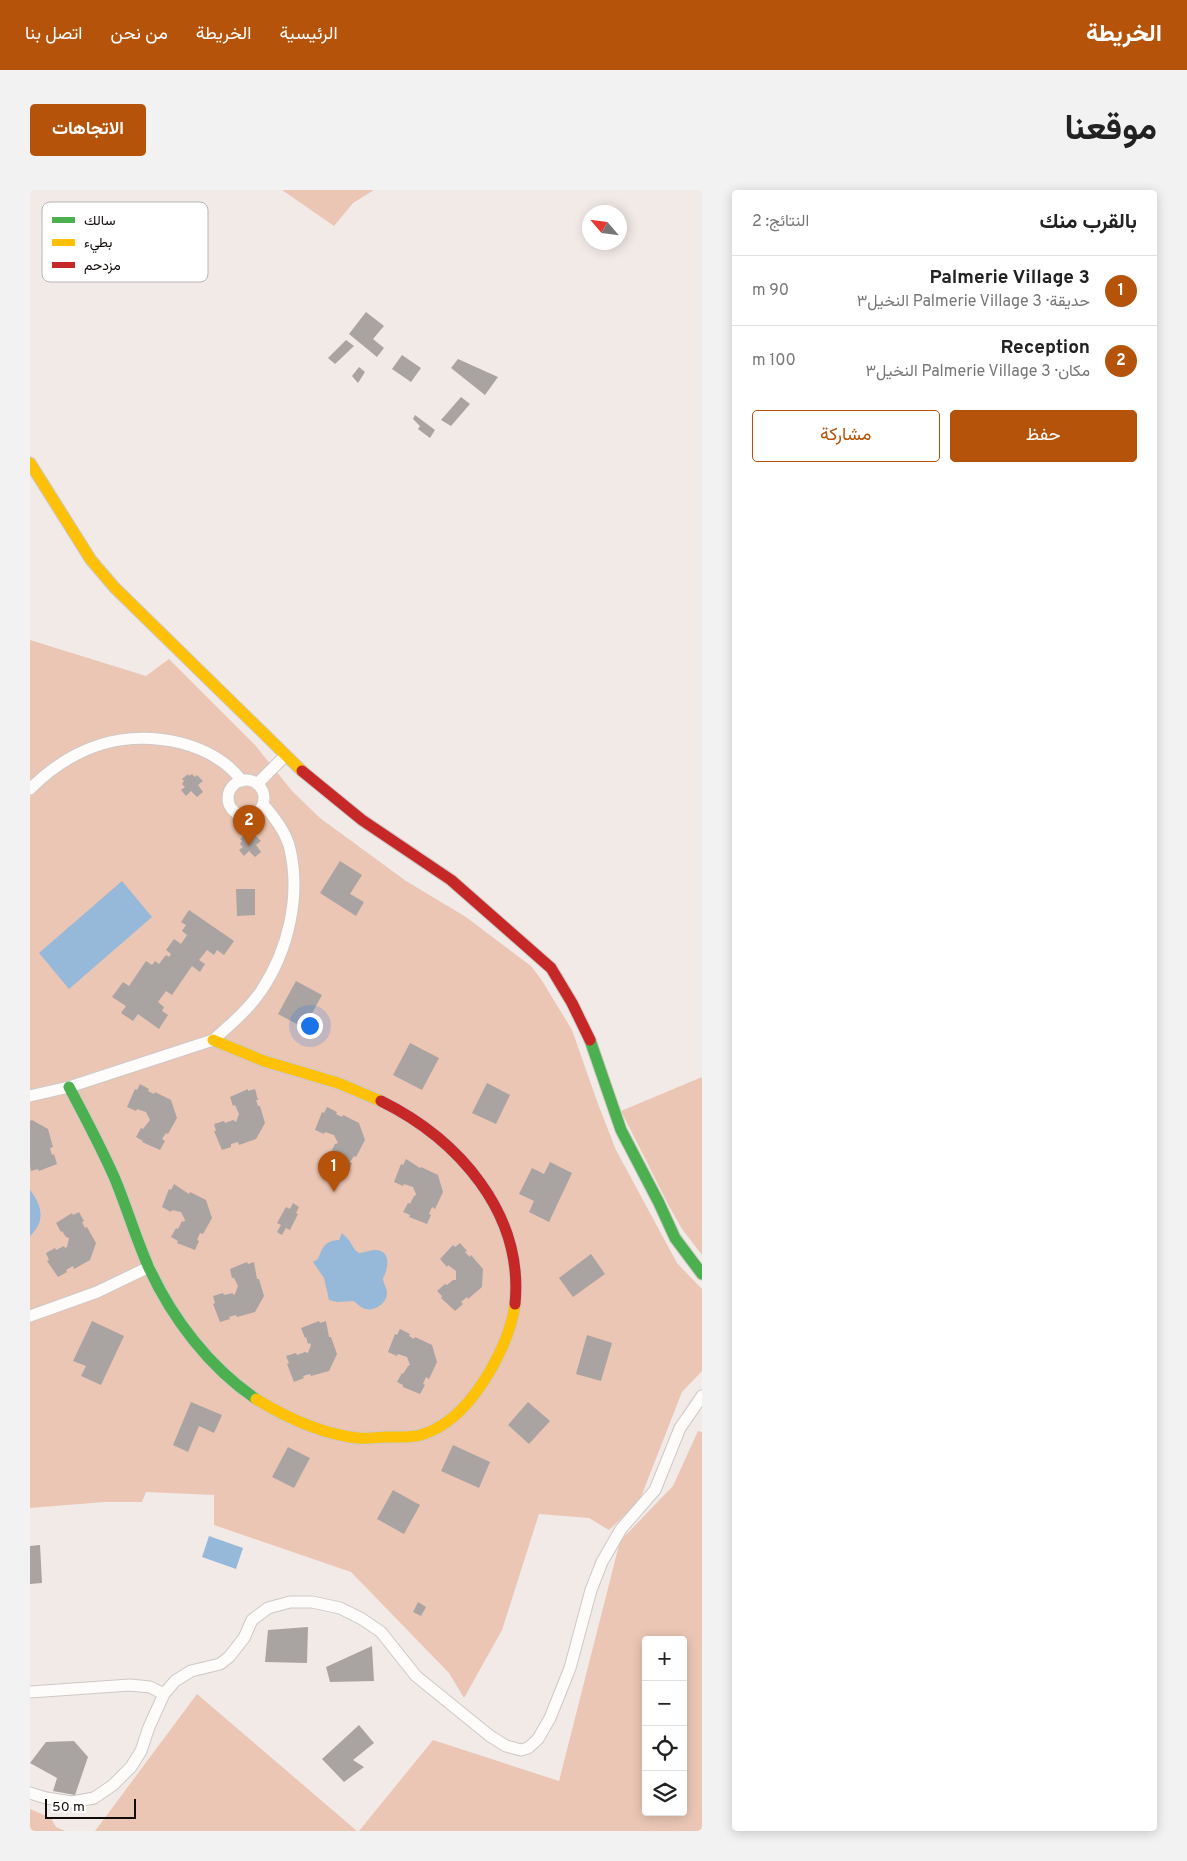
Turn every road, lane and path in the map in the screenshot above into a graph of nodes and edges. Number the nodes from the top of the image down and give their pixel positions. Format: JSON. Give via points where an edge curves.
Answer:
{"nodes":[{"id":1,"x":30,"y":463,"type":"edge"},
{"id":2,"x":285,"y":756,"type":"junction"},
{"id":3,"x":242,"y":781,"type":"junction"},
{"id":4,"x":257,"y":784,"type":"junction"},
{"id":5,"x":30,"y":789,"type":"edge"},
{"id":6,"x":262,"y":804,"type":"junction"},
{"id":7,"x":213,"y":1040,"type":"junction"},
{"id":8,"x":69,"y":1087,"type":"junction"},
{"id":9,"x":30,"y":1096,"type":"edge"},
{"id":10,"x":149,"y":1267,"type":"junction"},
{"id":11,"x":702,"y":1274,"type":"edge"},
{"id":12,"x":30,"y":1316,"type":"edge"},
{"id":13,"x":702,"y":1396,"type":"edge"},
{"id":14,"x":30,"y":1692,"type":"edge"},
{"id":15,"x":164,"y":1694,"type":"junction"},
{"id":16,"x":30,"y":1792,"type":"edge"}],
"edges":[{"from":1,"to":2,"type":"street","via":[[91,560],[115,588]]},
{"from":2,"to":4,"type":"street"},
{"from":2,"to":11,"type":"street","via":[[362,820],[451,880],[550,968],[590,1040],[622,1130],[675,1238]]},
{"from":3,"to":4,"type":"street"},
{"from":3,"to":5,"type":"street","via":[[234,770],[195,747],[162,739],[128,738],[96,745],[68,758]]},
{"from":3,"to":6,"type":"street","via":[[230,789],[228,796],[232,810],[245,816],[259,810]]},
{"from":4,"to":6,"type":"street","via":[[264,797]]},
{"from":6,"to":7,"type":"street","via":[[282,829],[290,848],[294,881],[290,922],[279,960],[260,993]]},
{"from":7,"to":8,"type":"street"},
{"from":7,"to":10,"type":"street","via":[[252,1058],[337,1083],[410,1116],[468,1166],[497,1208],[512,1249],[516,1275],[514,1310],[504,1348],[472,1400],[432,1431],[408,1437],[360,1438],[332,1433],[261,1404],[226,1375],[190,1336]]},
{"from":8,"to":9,"type":"street"},
{"from":8,"to":10,"type":"street","via":[[114,1177]]},
{"from":10,"to":12,"type":"street","via":[[97,1292]]},
{"from":13,"to":15,"type":"street","via":[[680,1428],[654,1490],[621,1529],[602,1562],[550,1718],[538,1739],[528,1748],[521,1750],[506,1746],[490,1736],[416,1676],[380,1632],[362,1619],[340,1608],[312,1602],[290,1602],[268,1608],[252,1620],[230,1657],[220,1664],[191,1671],[175,1681]]},
{"from":14,"to":15,"type":"street","via":[[130,1685],[150,1687]]},
{"from":15,"to":16,"type":"street","via":[[141,1751],[114,1785],[94,1798],[72,1802]]}]}
